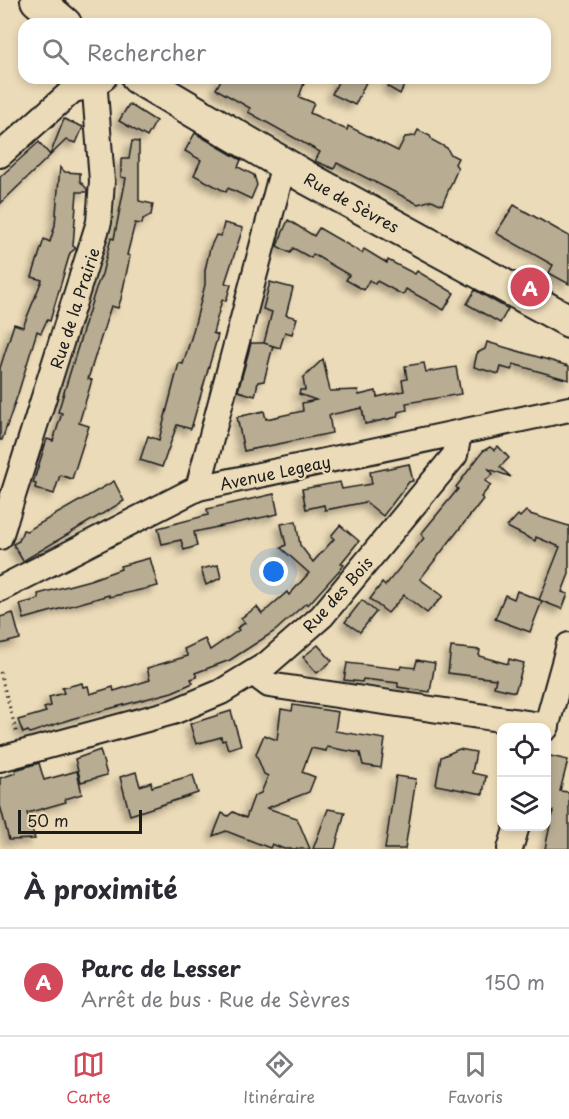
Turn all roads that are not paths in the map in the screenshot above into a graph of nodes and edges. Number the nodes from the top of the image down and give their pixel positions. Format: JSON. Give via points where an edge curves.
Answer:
{"nodes":[{"id":1,"x":37,"y":0,"type":"edge"},
{"id":2,"x":58,"y":18,"type":"edge"},
{"id":3,"x":89,"y":84,"type":"edge"},
{"id":4,"x":97,"y":84,"type":"edge"},
{"id":5,"x":148,"y":84,"type":"edge"},
{"id":6,"x":0,"y":155,"type":"edge"},
{"id":7,"x":284,"y":164,"type":"junction"},
{"id":8,"x":569,"y":321,"type":"edge"},
{"id":9,"x":569,"y":409,"type":"edge"},
{"id":10,"x":459,"y":433,"type":"junction"},
{"id":11,"x":198,"y":488,"type":"junction"},
{"id":12,"x":0,"y":537,"type":"edge"},
{"id":13,"x":0,"y":589,"type":"edge"},
{"id":14,"x":569,"y":645,"type":"edge"},
{"id":15,"x":253,"y":673,"type":"junction"},
{"id":16,"x":521,"y":723,"type":"edge"},
{"id":17,"x":548,"y":723,"type":"edge"},
{"id":18,"x":11,"y":756,"type":"edge"},
{"id":19,"x":515,"y":831,"type":"edge"},
{"id":20,"x":510,"y":849,"type":"edge"}],
"edges":[{"from":1,"to":2,"type":"main road"},
{"from":3,"to":6,"type":"street","via":[[73,90]]},
{"from":4,"to":12,"type":"street","name":"Rue de la Prairie","via":[[102,181],[99,222]]},
{"from":5,"to":7,"type":"main road","name":"Rue de Sèvres"},
{"from":7,"to":8,"type":"main road","name":"Rue de Sèvres"},
{"from":7,"to":11,"type":"street"},
{"from":9,"to":10,"type":"street","name":"Avenue Legeay"},
{"from":10,"to":11,"type":"street","name":"Avenue Legeay"},
{"from":10,"to":15,"type":"street","name":"Rue des Bois","via":[[455,455],[322,616]]},
{"from":11,"to":13,"type":"street","name":"Avenue Legeay"},
{"from":14,"to":17,"type":"street"},
{"from":15,"to":16,"type":"street","via":[[269,685]]},
{"from":15,"to":18,"type":"street","name":"Rue des Bois","via":[[221,692],[173,712]]},
{"from":19,"to":20,"type":"street"}]}
